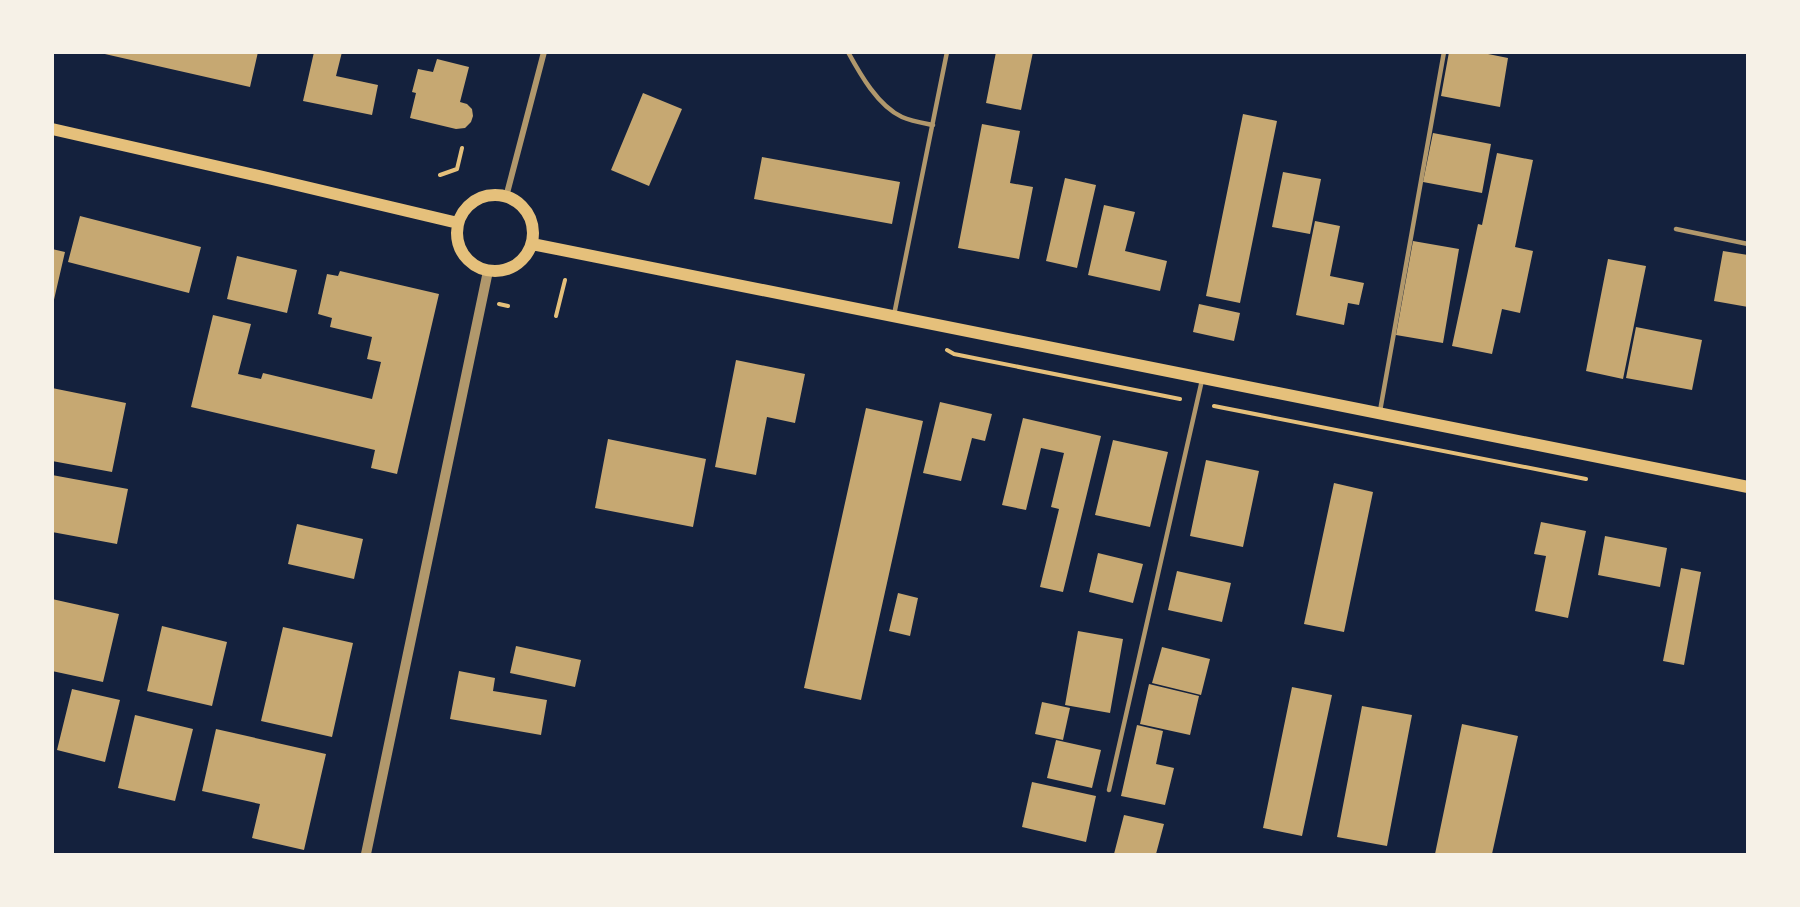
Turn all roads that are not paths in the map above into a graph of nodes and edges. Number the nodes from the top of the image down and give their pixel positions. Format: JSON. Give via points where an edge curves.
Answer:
{"nodes":[{"id":1,"x":544,"y":52,"type":"edge"},
{"id":2,"x":848,"y":52,"type":"edge"},
{"id":3,"x":947,"y":52,"type":"edge"},
{"id":4,"x":1444,"y":52,"type":"edge"},
{"id":5,"x":933,"y":125,"type":"junction"},
{"id":6,"x":52,"y":129,"type":"edge"},
{"id":7,"x":507,"y":197,"type":"junction"},
{"id":8,"x":458,"y":223,"type":"junction"},
{"id":9,"x":1676,"y":229,"type":"dead end"},
{"id":10,"x":532,"y":244,"type":"junction"},
{"id":11,"x":1748,"y":244,"type":"edge"},
{"id":12,"x":488,"y":271,"type":"junction"},
{"id":13,"x":894,"y":317,"type":"junction"},
{"id":14,"x":1202,"y":379,"type":"junction"},
{"id":15,"x":1379,"y":414,"type":"junction"},
{"id":16,"x":1748,"y":487,"type":"edge"},
{"id":17,"x":1109,"y":790,"type":"dead end"},
{"id":18,"x":366,"y":855,"type":"edge"}],
"edges":[{"from":1,"to":7,"type":"street"},
{"from":2,"to":5,"type":"lane","via":[[863,79],[884,103],[901,117]]},
{"from":3,"to":5,"type":"lane"},
{"from":4,"to":15,"type":"lane"},
{"from":5,"to":13,"type":"lane"},
{"from":6,"to":8,"type":"main road"},
{"from":7,"to":8,"type":"main road","via":[[483,197],[463,212]]},
{"from":7,"to":10,"type":"main road","via":[[526,210],[534,232]]},
{"from":8,"to":12,"type":"main road","via":[[460,248],[467,259]]},
{"from":9,"to":11,"type":"lane"},
{"from":10,"to":12,"type":"main road","via":[[528,254],[511,269]]},
{"from":10,"to":13,"type":"main road"},
{"from":12,"to":18,"type":"street"},
{"from":13,"to":14,"type":"main road"},
{"from":14,"to":15,"type":"main road"},
{"from":14,"to":17,"type":"lane"},
{"from":15,"to":16,"type":"main road"}]}
